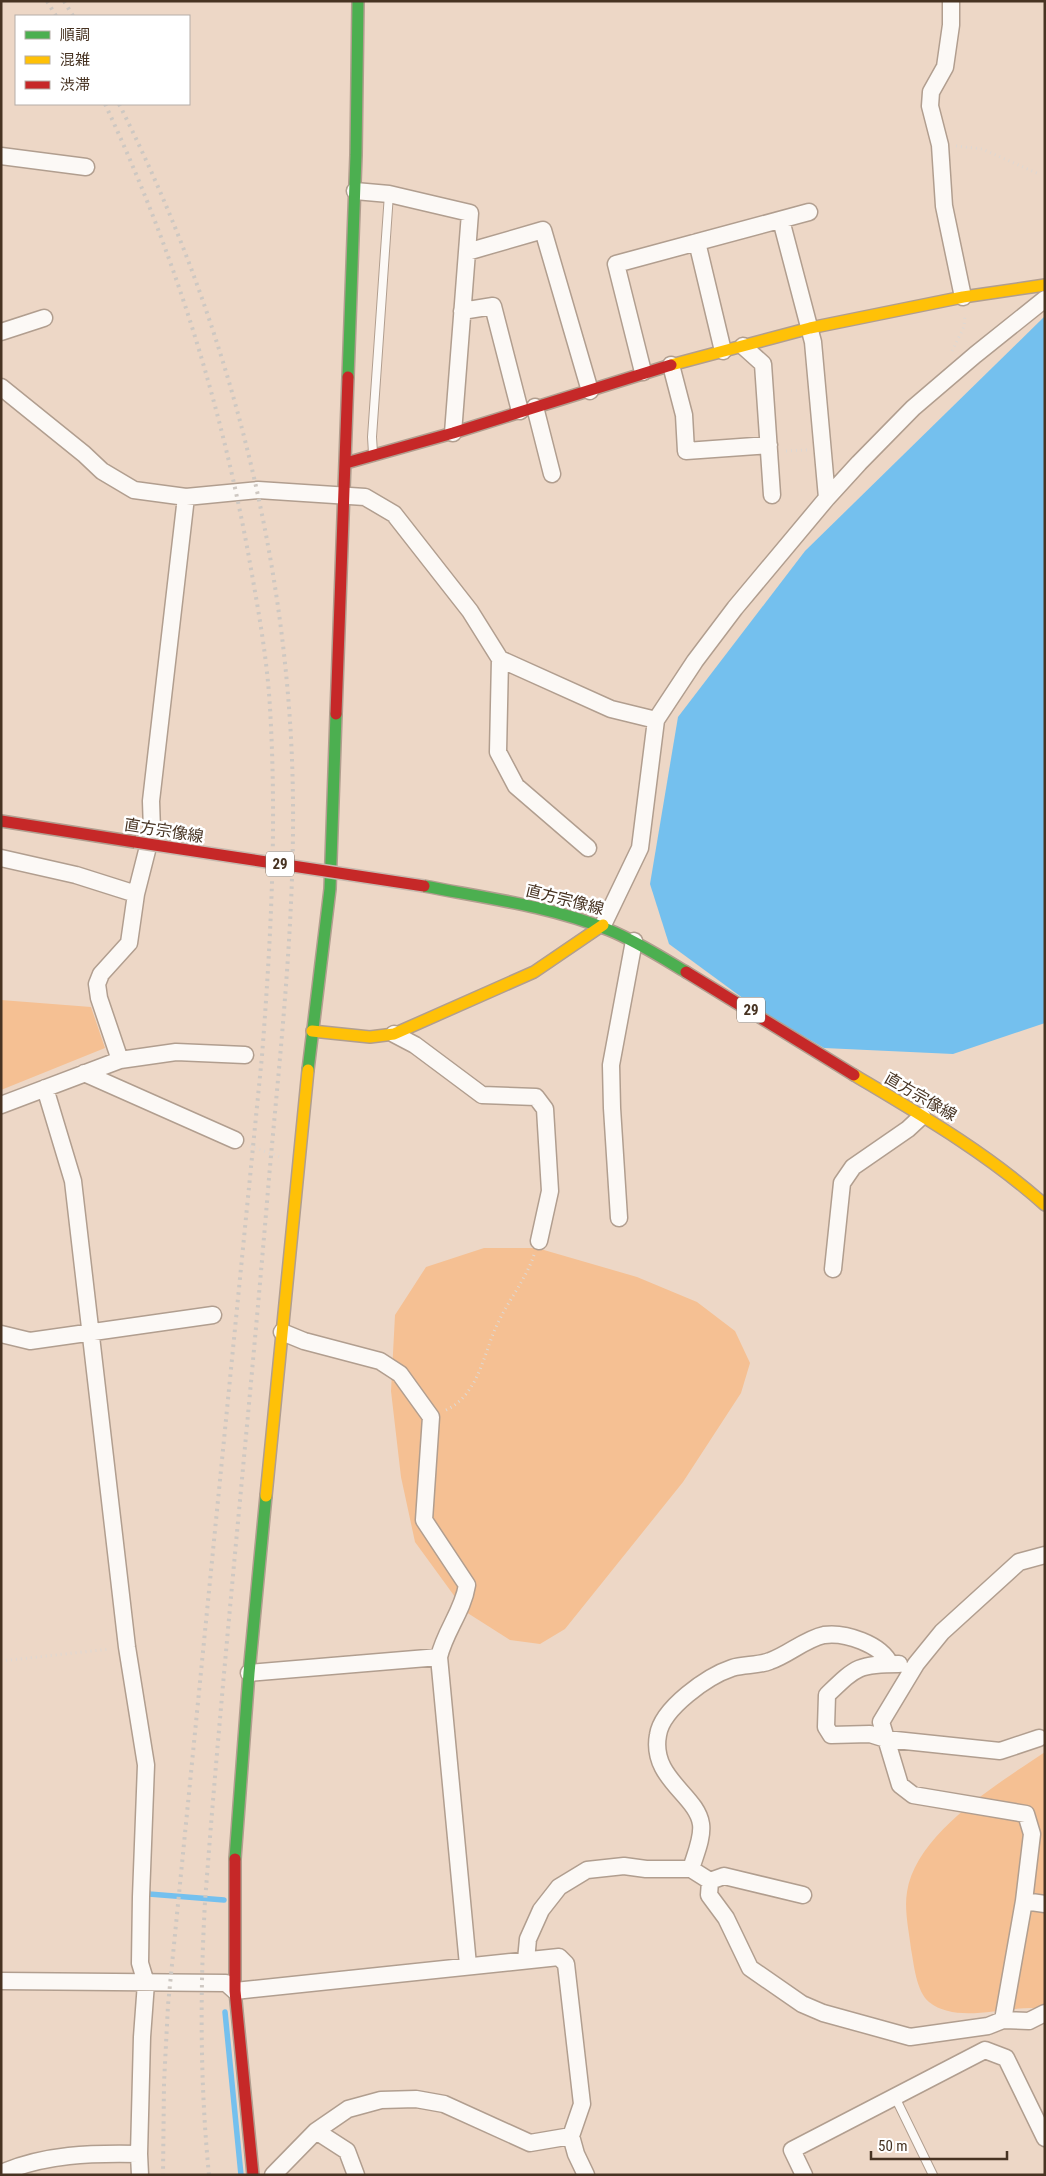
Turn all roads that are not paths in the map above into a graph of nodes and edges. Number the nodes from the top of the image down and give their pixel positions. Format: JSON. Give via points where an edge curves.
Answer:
{"nodes":[{"id":1,"x":358,"y":1,"type":"edge"},
{"id":2,"x":950,"y":1,"type":"edge"},
{"id":3,"x":1,"y":156,"type":"edge"},
{"id":4,"x":86,"y":167,"type":"dead end"},
{"id":5,"x":355,"y":191,"type":"junction"},
{"id":6,"x":388,"y":194,"type":"junction"},
{"id":7,"x":809,"y":212,"type":"dead end"},
{"id":8,"x":781,"y":220,"type":"junction"},
{"id":9,"x":698,"y":242,"type":"junction"},
{"id":10,"x":467,"y":252,"type":"junction"},
{"id":11,"x":1045,"y":285,"type":"edge"},
{"id":12,"x":962,"y":297,"type":"junction"},
{"id":13,"x":1045,"y":299,"type":"edge"},
{"id":14,"x":462,"y":311,"type":"junction"},
{"id":15,"x":44,"y":318,"type":"dead end"},
{"id":16,"x":810,"y":328,"type":"junction"},
{"id":17,"x":1,"y":332,"type":"edge"},
{"id":18,"x":743,"y":346,"type":"junction"},
{"id":19,"x":723,"y":351,"type":"junction"},
{"id":20,"x":671,"y":365,"type":"junction"},
{"id":21,"x":643,"y":372,"type":"junction"},
{"id":22,"x":1,"y":387,"type":"edge"},
{"id":23,"x":590,"y":391,"type":"junction"},
{"id":24,"x":528,"y":409,"type":"junction"},
{"id":25,"x":453,"y":433,"type":"junction"},
{"id":26,"x":769,"y":449,"type":"junction"},
{"id":27,"x":374,"y":455,"type":"junction"},
{"id":28,"x":346,"y":463,"type":"junction"},
{"id":29,"x":552,"y":474,"type":"dead end"},
{"id":30,"x":344,"y":494,"type":"junction"},
{"id":31,"x":772,"y":495,"type":"dead end"},
{"id":32,"x":186,"y":497,"type":"junction"},
{"id":33,"x":827,"y":498,"type":"junction"},
{"id":34,"x":500,"y":659,"type":"junction"},
{"id":35,"x":656,"y":720,"type":"junction"},
{"id":36,"x":1,"y":820,"type":"edge"},
{"id":37,"x":588,"y":848,"type":"dead end"},
{"id":38,"x":1,"y":858,"type":"edge"},
{"id":39,"x":136,"y":894,"type":"junction"},
{"id":40,"x":603,"y":925,"type":"junction"},
{"id":41,"x":634,"y":941,"type":"junction"},
{"id":42,"x":312,"y":1031,"type":"junction"},
{"id":43,"x":394,"y":1034,"type":"junction"},
{"id":44,"x":245,"y":1055,"type":"dead end"},
{"id":45,"x":120,"y":1060,"type":"junction"},
{"id":46,"x":84,"y":1073,"type":"junction"},
{"id":47,"x":45,"y":1088,"type":"junction"},
{"id":48,"x":1,"y":1105,"type":"edge"},
{"id":49,"x":922,"y":1116,"type":"junction"},
{"id":50,"x":235,"y":1140,"type":"road end"},
{"id":51,"x":1045,"y":1205,"type":"edge"},
{"id":52,"x":619,"y":1218,"type":"dead end"},
{"id":53,"x":540,"y":1240,"type":"road end"},
{"id":54,"x":833,"y":1269,"type":"dead end"},
{"id":55,"x":213,"y":1315,"type":"dead end"},
{"id":56,"x":91,"y":1331,"type":"junction"},
{"id":57,"x":282,"y":1332,"type":"junction"},
{"id":58,"x":1,"y":1334,"type":"edge"},
{"id":59,"x":1045,"y":1555,"type":"edge"},
{"id":60,"x":439,"y":1657,"type":"junction"},
{"id":61,"x":890,"y":1664,"type":"junction"},
{"id":62,"x":916,"y":1664,"type":"junction"},
{"id":63,"x":249,"y":1673,"type":"junction"},
{"id":64,"x":1038,"y":1738,"type":"dead end"},
{"id":65,"x":886,"y":1739,"type":"junction"},
{"id":66,"x":691,"y":1868,"type":"junction"},
{"id":67,"x":710,"y":1881,"type":"junction"},
{"id":68,"x":803,"y":1894,"type":"dead end"},
{"id":69,"x":1024,"y":1901,"type":"junction"},
{"id":70,"x":1045,"y":1904,"type":"edge"},
{"id":71,"x":526,"y":1960,"type":"junction"},
{"id":72,"x":468,"y":1965,"type":"junction"},
{"id":73,"x":1,"y":1981,"type":"edge"},
{"id":74,"x":146,"y":1983,"type":"junction"},
{"id":75,"x":234,"y":1991,"type":"junction"},
{"id":76,"x":1045,"y":2014,"type":"edge"},
{"id":77,"x":1003,"y":2020,"type":"junction"},
{"id":78,"x":895,"y":2096,"type":"junction"},
{"id":79,"x":316,"y":2131,"type":"junction"},
{"id":80,"x":571,"y":2136,"type":"junction"},
{"id":81,"x":1045,"y":2138,"type":"edge"},
{"id":82,"x":139,"y":2154,"type":"junction"},
{"id":83,"x":1,"y":2173,"type":"edge"},
{"id":84,"x":140,"y":2175,"type":"edge"},
{"id":85,"x":253,"y":2175,"type":"edge"},
{"id":86,"x":273,"y":2175,"type":"edge"},
{"id":87,"x":356,"y":2175,"type":"edge"},
{"id":88,"x":586,"y":2175,"type":"edge"},
{"id":89,"x":804,"y":2175,"type":"edge"},
{"id":90,"x":933,"y":2175,"type":"edge"}],
"edges":[{"from":1,"to":5,"type":"street"},
{"from":2,"to":12,"type":"street","via":[[951,26],[945,67],[932,92],[930,106],[940,145],[944,206]]},
{"from":3,"to":4,"type":"street"},
{"from":5,"to":6,"type":"street"},
{"from":5,"to":28,"type":"street"},
{"from":6,"to":10,"type":"street","via":[[470,213]]},
{"from":6,"to":27,"type":"lane","via":[[372,436]]},
{"from":7,"to":8,"type":"street"},
{"from":8,"to":9,"type":"street"},
{"from":8,"to":16,"type":"street"},
{"from":9,"to":19,"type":"street"},
{"from":9,"to":21,"type":"street","via":[[616,264]]},
{"from":10,"to":14,"type":"street"},
{"from":10,"to":23,"type":"street","via":[[543,230]]},
{"from":11,"to":12,"type":"street"},
{"from":12,"to":16,"type":"street"},
{"from":13,"to":33,"type":"street","via":[[914,408]]},
{"from":14,"to":24,"type":"street","via":[[493,306]]},
{"from":14,"to":25,"type":"street"},
{"from":15,"to":17,"type":"street"},
{"from":16,"to":18,"type":"street"},
{"from":16,"to":33,"type":"street","via":[[814,342]]},
{"from":18,"to":19,"type":"street"},
{"from":18,"to":26,"type":"street","via":[[763,364]]},
{"from":19,"to":20,"type":"street"},
{"from":20,"to":21,"type":"street"},
{"from":20,"to":26,"type":"street","via":[[684,415],[686,451]]},
{"from":21,"to":23,"type":"street"},
{"from":22,"to":32,"type":"street","via":[[102,471],[134,490]]},
{"from":23,"to":24,"type":"street"},
{"from":24,"to":25,"type":"street"},
{"from":24,"to":29,"type":"street"},
{"from":25,"to":27,"type":"street"},
{"from":26,"to":31,"type":"street"},
{"from":27,"to":28,"type":"street"},
{"from":28,"to":30,"type":"street"},
{"from":30,"to":32,"type":"street","via":[[258,490]]},
{"from":30,"to":34,"type":"street","via":[[365,497],[394,514],[470,611]]},
{"from":30,"to":42,"type":"street","via":[[330,889]]},
{"from":32,"to":39,"type":"street","via":[[151,801],[152,831]]},
{"from":33,"to":35,"type":"street","via":[[735,608]]},
{"from":34,"to":35,"type":"street","via":[[611,708]]},
{"from":34,"to":37,"type":"street","via":[[498,752],[516,786]]},
{"from":35,"to":40,"type":"street","via":[[640,848]]},
{"from":36,"to":40,"type":"street","name":"直方宗像線","number":"29","bridge":true,"via":[[424,886],[555,911]]},
{"from":38,"to":39,"type":"street","via":[[76,875]]},
{"from":39,"to":45,"type":"street","via":[[129,944],[101,974],[97,984]]},
{"from":40,"to":41,"type":"street","name":"直方宗像線","number":"29"},
{"from":40,"to":43,"type":"street","via":[[534,972]]},
{"from":41,"to":49,"type":"street","name":"直方宗像線","number":"29"},
{"from":41,"to":52,"type":"street","via":[[611,1065]]},
{"from":42,"to":43,"type":"street","via":[[370,1037]]},
{"from":42,"to":57,"type":"street"},
{"from":43,"to":53,"type":"street","via":[[415,1045],[482,1095],[536,1097],[545,1109],[550,1191]]},
{"from":44,"to":45,"type":"street","via":[[176,1052]]},
{"from":45,"to":46,"type":"street"},
{"from":46,"to":47,"type":"street"},
{"from":46,"to":50,"type":"street"},
{"from":47,"to":48,"type":"street"},
{"from":47,"to":56,"type":"street","via":[[73,1181]]},
{"from":49,"to":51,"type":"street","name":"直方宗像線","number":"29","via":[[1012,1175]]},
{"from":49,"to":54,"type":"street","via":[[853,1167],[842,1184]]},
{"from":55,"to":56,"type":"street"},
{"from":56,"to":58,"type":"street","via":[[30,1341]]},
{"from":56,"to":74,"type":"street","via":[[127,1647],[146,1765],[140,1963]]},
{"from":57,"to":60,"type":"street","via":[[380,1361],[400,1374],[431,1417],[424,1520],[468,1586],[443,1639]]},
{"from":57,"to":63,"type":"street"},
{"from":59,"to":62,"type":"street","via":[[1019,1562],[942,1632]]},
{"from":60,"to":63,"type":"street"},
{"from":60,"to":72,"type":"street"},
{"from":61,"to":62,"type":"street"},
{"from":61,"to":65,"type":"street","via":[[862,1666],[827,1695],[826,1727],[831,1735],[870,1734]]},
{"from":61,"to":66,"type":"street","via":[[887,1657],[871,1644],[825,1635],[768,1662],[732,1668],[699,1685],[682,1700],[664,1720],[658,1733],[657,1749],[672,1783],[697,1812],[701,1825],[698,1850]]},
{"from":62,"to":65,"type":"street","via":[[881,1722]]},
{"from":63,"to":75,"type":"street","via":[[234,1871]]},
{"from":64,"to":65,"type":"street","via":[[1000,1751]]},
{"from":65,"to":69,"type":"street","via":[[900,1785],[913,1795],[1026,1814],[1032,1834]]},
{"from":66,"to":67,"type":"street"},
{"from":66,"to":71,"type":"street","via":[[624,1866],[587,1870],[559,1887],[541,1910],[528,1939]]},
{"from":67,"to":68,"type":"street","via":[[724,1876]]},
{"from":67,"to":77,"type":"street","via":[[710,1895],[726,1918],[750,1968],[802,2004],[910,2037],[988,2026]]},
{"from":69,"to":70,"type":"street"},
{"from":69,"to":77,"type":"street"},
{"from":71,"to":72,"type":"street"},
{"from":71,"to":80,"type":"street","via":[[558,1957],[566,1964],[582,2104]]},
{"from":72,"to":75,"type":"street"},
{"from":73,"to":74,"type":"street"},
{"from":74,"to":75,"type":"street","via":[[226,1983]]},
{"from":74,"to":82,"type":"street"},
{"from":75,"to":85,"type":"street"},
{"from":76,"to":77,"type":"street","via":[[1029,2021]]},
{"from":78,"to":81,"type":"street","via":[[985,2050],[1006,2058]]},
{"from":78,"to":89,"type":"street","via":[[792,2150]]},
{"from":78,"to":90,"type":"lane"},
{"from":79,"to":80,"type":"street","via":[[348,2109],[381,2100],[416,2099],[444,2104],[530,2143]]},
{"from":79,"to":86,"type":"street"},
{"from":79,"to":87,"type":"street","via":[[347,2151]]},
{"from":80,"to":88,"type":"street"},
{"from":82,"to":83,"type":"street","via":[[54,2156]]},
{"from":82,"to":84,"type":"street"}]}
